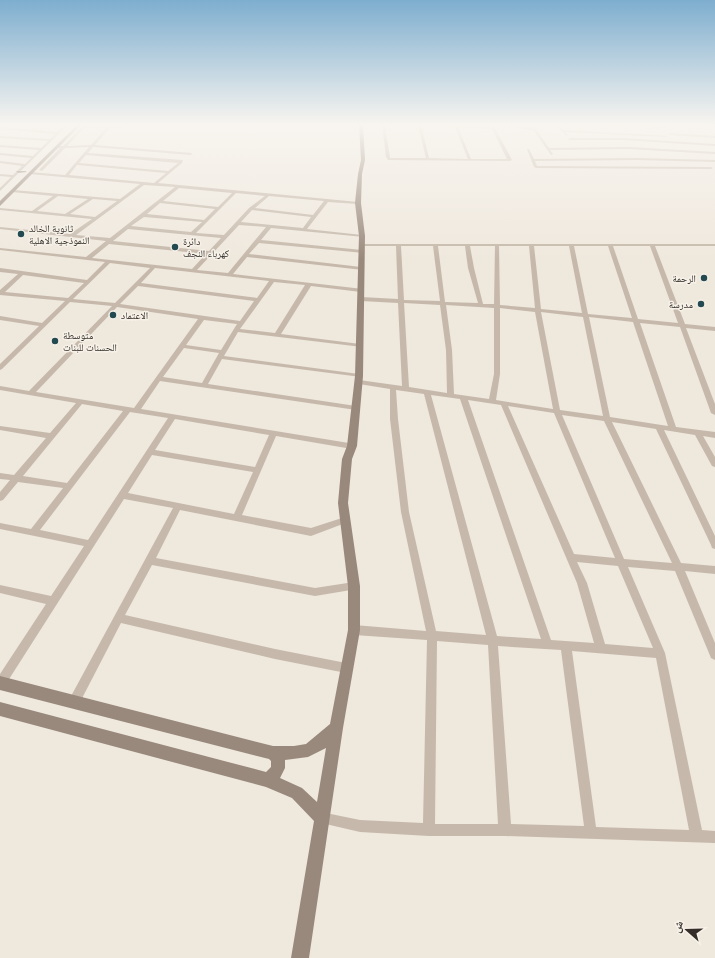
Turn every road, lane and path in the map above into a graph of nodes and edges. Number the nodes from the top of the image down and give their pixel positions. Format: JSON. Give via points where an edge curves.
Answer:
{"nodes":[{"id":1,"x":21,"y":170,"type":"edge"},
{"id":2,"x":31,"y":170,"type":"edge"},
{"id":3,"x":32,"y":170,"type":"edge"},
{"id":4,"x":71,"y":170,"type":"edge"},
{"id":5,"x":142,"y":170,"type":"edge"},
{"id":6,"x":172,"y":170,"type":"edge"},
{"id":7,"x":361,"y":170,"type":"edge"},
{"id":8,"x":169,"y":172,"type":"junction"},
{"id":9,"x":28,"y":173,"type":"junction"},
{"id":10,"x":16,"y":174,"type":"junction"},
{"id":11,"x":0,"y":175,"type":"edge"},
{"id":12,"x":65,"y":177,"type":"junction"},
{"id":13,"x":143,"y":184,"type":"junction"},
{"id":14,"x":154,"y":185,"type":"junction"},
{"id":15,"x":178,"y":187,"type":"junction"},
{"id":16,"x":1,"y":189,"type":"edge"},
{"id":17,"x":11,"y":191,"type":"junction"},
{"id":18,"x":235,"y":192,"type":"junction"},
{"id":19,"x":57,"y":195,"type":"junction"},
{"id":20,"x":267,"y":196,"type":"junction"},
{"id":21,"x":0,"y":198,"type":"edge"},
{"id":22,"x":92,"y":198,"type":"junction"},
{"id":23,"x":120,"y":200,"type":"junction"},
{"id":24,"x":326,"y":201,"type":"junction"},
{"id":25,"x":158,"y":202,"type":"junction"},
{"id":26,"x":358,"y":203,"type":"junction"},
{"id":27,"x":0,"y":204,"type":"edge"},
{"id":28,"x":218,"y":208,"type":"junction"},
{"id":29,"x":0,"y":209,"type":"edge"},
{"id":30,"x":251,"y":209,"type":"junction"},
{"id":31,"x":33,"y":212,"type":"junction"},
{"id":32,"x":66,"y":215,"type":"junction"},
{"id":33,"x":142,"y":215,"type":"junction"},
{"id":34,"x":314,"y":216,"type":"junction"},
{"id":35,"x":96,"y":218,"type":"junction"},
{"id":36,"x":205,"y":221,"type":"junction"},
{"id":37,"x":238,"y":223,"type":"junction"},
{"id":38,"x":270,"y":226,"type":"junction"},
{"id":39,"x":126,"y":227,"type":"junction"},
{"id":40,"x":0,"y":228,"type":"edge"},
{"id":41,"x":304,"y":230,"type":"junction"},
{"id":42,"x":192,"y":234,"type":"junction"},
{"id":43,"x":71,"y":236,"type":"junction"},
{"id":44,"x":225,"y":237,"type":"junction"},
{"id":45,"x":258,"y":240,"type":"junction"},
{"id":46,"x":109,"y":241,"type":"junction"},
{"id":47,"x":362,"y":244,"type":"junction"},
{"id":48,"x":398,"y":245,"type":"junction"},
{"id":49,"x":435,"y":245,"type":"junction"},
{"id":50,"x":467,"y":245,"type":"junction"},
{"id":51,"x":497,"y":245,"type":"junction"},
{"id":52,"x":531,"y":245,"type":"junction"},
{"id":53,"x":571,"y":245,"type":"junction"},
{"id":54,"x":610,"y":245,"type":"junction"},
{"id":55,"x":652,"y":245,"type":"junction"},
{"id":56,"x":715,"y":245,"type":"edge"},
{"id":57,"x":0,"y":249,"type":"edge"},
{"id":58,"x":210,"y":253,"type":"junction"},
{"id":59,"x":245,"y":255,"type":"junction"},
{"id":60,"x":87,"y":259,"type":"junction"},
{"id":61,"x":109,"y":262,"type":"junction"},
{"id":62,"x":154,"y":266,"type":"junction"},
{"id":63,"x":362,"y":269,"type":"junction"},
{"id":64,"x":0,"y":270,"type":"edge"},
{"id":65,"x":193,"y":271,"type":"junction"},
{"id":66,"x":22,"y":273,"type":"junction"},
{"id":67,"x":229,"y":275,"type":"junction"},
{"id":68,"x":273,"y":280,"type":"junction"},
{"id":69,"x":89,"y":282,"type":"junction"},
{"id":70,"x":136,"y":284,"type":"junction"},
{"id":71,"x":309,"y":284,"type":"junction"},
{"id":72,"x":361,"y":294,"type":"junction"},
{"id":73,"x":259,"y":300,"type":"junction"},
{"id":74,"x":70,"y":301,"type":"junction"},
{"id":75,"x":402,"y":301,"type":"junction"},
{"id":76,"x":443,"y":303,"type":"junction"},
{"id":77,"x":114,"y":305,"type":"junction"},
{"id":78,"x":481,"y":305,"type":"junction"},
{"id":79,"x":497,"y":306,"type":"junction"},
{"id":80,"x":538,"y":310,"type":"junction"},
{"id":81,"x":586,"y":314,"type":"junction"},
{"id":82,"x":0,"y":318,"type":"edge"},
{"id":83,"x":202,"y":318,"type":"junction"},
{"id":84,"x":636,"y":321,"type":"junction"},
{"id":85,"x":241,"y":323,"type":"junction"},
{"id":86,"x":44,"y":325,"type":"junction"},
{"id":87,"x":683,"y":326,"type":"junction"},
{"id":88,"x":715,"y":329,"type":"edge"},
{"id":89,"x":236,"y":330,"type":"junction"},
{"id":90,"x":277,"y":336,"type":"junction"},
{"id":91,"x":181,"y":346,"type":"junction"},
{"id":92,"x":360,"y":346,"type":"junction"},
{"id":93,"x":222,"y":355,"type":"junction"},
{"id":94,"x":0,"y":368,"type":"edge"},
{"id":95,"x":159,"y":379,"type":"junction"},
{"id":96,"x":359,"y":379,"type":"junction"},
{"id":97,"x":204,"y":385,"type":"junction"},
{"id":98,"x":393,"y":387,"type":"junction"},
{"id":99,"x":0,"y":388,"type":"edge"},
{"id":100,"x":406,"y":389,"type":"junction"},
{"id":101,"x":427,"y":392,"type":"junction"},
{"id":102,"x":31,"y":393,"type":"junction"},
{"id":103,"x":451,"y":395,"type":"junction"},
{"id":104,"x":463,"y":397,"type":"junction"},
{"id":105,"x":81,"y":401,"type":"junction"},
{"id":106,"x":492,"y":402,"type":"junction"},
{"id":107,"x":503,"y":403,"type":"junction"},
{"id":108,"x":356,"y":408,"type":"junction"},
{"id":109,"x":132,"y":409,"type":"junction"},
{"id":110,"x":557,"y":411,"type":"junction"},
{"id":111,"x":715,"y":413,"type":"edge"},
{"id":112,"x":173,"y":416,"type":"junction"},
{"id":113,"x":608,"y":419,"type":"junction"},
{"id":114,"x":659,"y":427,"type":"junction"},
{"id":115,"x":0,"y":428,"type":"edge"},
{"id":116,"x":673,"y":429,"type":"junction"},
{"id":117,"x":274,"y":433,"type":"junction"},
{"id":118,"x":698,"y":433,"type":"junction"},
{"id":119,"x":715,"y":435,"type":"edge"},
{"id":120,"x":52,"y":436,"type":"junction"},
{"id":121,"x":352,"y":446,"type":"junction"},
{"id":122,"x":150,"y":452,"type":"junction"},
{"id":123,"x":715,"y":464,"type":"edge"},
{"id":124,"x":257,"y":470,"type":"junction"},
{"id":125,"x":0,"y":476,"type":"edge"},
{"id":126,"x":16,"y":478,"type":"junction"},
{"id":127,"x":68,"y":486,"type":"junction"},
{"id":128,"x":122,"y":495,"type":"junction"},
{"id":129,"x":0,"y":498,"type":"edge"},
{"id":130,"x":178,"y":506,"type":"junction"},
{"id":131,"x":237,"y":516,"type":"junction"},
{"id":132,"x":345,"y":520,"type":"junction"},
{"id":133,"x":0,"y":526,"type":"edge"},
{"id":134,"x":34,"y":532,"type":"junction"},
{"id":135,"x":90,"y":544,"type":"junction"},
{"id":136,"x":715,"y":545,"type":"edge"},
{"id":137,"x":571,"y":558,"type":"junction"},
{"id":138,"x":151,"y":561,"type":"junction"},
{"id":139,"x":621,"y":561,"type":"junction"},
{"id":140,"x":678,"y":566,"type":"junction"},
{"id":141,"x":715,"y":570,"type":"edge"},
{"id":142,"x":354,"y":586,"type":"junction"},
{"id":143,"x":0,"y":589,"type":"edge"},
{"id":144,"x":53,"y":601,"type":"junction"},
{"id":145,"x":118,"y":618,"type":"junction"},
{"id":146,"x":354,"y":630,"type":"junction"},
{"id":147,"x":432,"y":636,"type":"junction"},
{"id":148,"x":493,"y":641,"type":"junction"},
{"id":149,"x":548,"y":645,"type":"junction"},
{"id":150,"x":566,"y":646,"type":"junction"},
{"id":151,"x":601,"y":649,"type":"junction"},
{"id":152,"x":660,"y":653,"type":"junction"},
{"id":153,"x":715,"y":655,"type":"edge"},
{"id":154,"x":346,"y":668,"type":"junction"},
{"id":155,"x":0,"y":683,"type":"edge"},
{"id":156,"x":74,"y":702,"type":"junction"},
{"id":157,"x":0,"y":709,"type":"edge"},
{"id":158,"x":336,"y":728,"type":"junction"},
{"id":159,"x":273,"y":753,"type":"junction"},
{"id":160,"x":267,"y":780,"type":"junction"},
{"id":161,"x":321,"y":818,"type":"junction"},
{"id":162,"x":428,"y":830,"type":"junction"},
{"id":163,"x":505,"y":830,"type":"junction"},
{"id":164,"x":591,"y":833,"type":"junction"},
{"id":165,"x":697,"y":837,"type":"junction"},
{"id":166,"x":715,"y":837,"type":"edge"},
{"id":167,"x":300,"y":958,"type":"edge"}],
"edges":[{"from":1,"to":10,"type":"street"},
{"from":2,"to":9,"type":"street"},
{"from":3,"to":9,"type":"street"},
{"from":4,"to":12,"type":"street"},
{"from":5,"to":8,"type":"street"},
{"from":6,"to":8,"type":"street"},
{"from":7,"to":26,"type":"street"},
{"from":8,"to":14,"type":"street"},
{"from":9,"to":10,"type":"street"},
{"from":9,"to":12,"type":"street"},
{"from":9,"to":17,"type":"street"},
{"from":10,"to":11,"type":"street"},
{"from":10,"to":16,"type":"street"},
{"from":12,"to":13,"type":"street"},
{"from":13,"to":14,"type":"street"},
{"from":13,"to":23,"type":"street"},
{"from":14,"to":15,"type":"street"},
{"from":15,"to":18,"type":"street"},
{"from":15,"to":25,"type":"street"},
{"from":17,"to":19,"type":"street"},
{"from":17,"to":21,"type":"street"},
{"from":17,"to":27,"type":"street"},
{"from":18,"to":20,"type":"street"},
{"from":18,"to":28,"type":"street"},
{"from":19,"to":22,"type":"street"},
{"from":19,"to":31,"type":"street"},
{"from":20,"to":24,"type":"street"},
{"from":20,"to":30,"type":"street"},
{"from":21,"to":27,"type":"street"},
{"from":22,"to":23,"type":"street"},
{"from":22,"to":32,"type":"street"},
{"from":23,"to":35,"type":"street"},
{"from":24,"to":26,"type":"street"},
{"from":24,"to":34,"type":"street"},
{"from":25,"to":28,"type":"street"},
{"from":25,"to":33,"type":"street"},
{"from":26,"to":47,"type":"street"},
{"from":28,"to":36,"type":"street"},
{"from":29,"to":31,"type":"street"},
{"from":30,"to":34,"type":"street"},
{"from":30,"to":37,"type":"street"},
{"from":31,"to":32,"type":"street"},
{"from":32,"to":35,"type":"street"},
{"from":33,"to":36,"type":"street"},
{"from":33,"to":39,"type":"street"},
{"from":34,"to":41,"type":"street"},
{"from":35,"to":43,"type":"street"},
{"from":36,"to":42,"type":"street"},
{"from":37,"to":38,"type":"street"},
{"from":37,"to":44,"type":"street"},
{"from":38,"to":41,"type":"street"},
{"from":38,"to":45,"type":"street"},
{"from":39,"to":42,"type":"street"},
{"from":39,"to":46,"type":"street"},
{"from":40,"to":43,"type":"street"},
{"from":41,"to":47,"type":"street"},
{"from":42,"to":44,"type":"street"},
{"from":43,"to":46,"type":"street"},
{"from":44,"to":58,"type":"street"},
{"from":45,"to":47,"type":"street"},
{"from":45,"to":59,"type":"street"},
{"from":46,"to":58,"type":"street"},
{"from":46,"to":60,"type":"street"},
{"from":47,"to":48,"type":"street"},
{"from":47,"to":63,"type":"street"},
{"from":48,"to":49,"type":"street"},
{"from":48,"to":75,"type":"street"},
{"from":49,"to":50,"type":"street"},
{"from":49,"to":76,"type":"street"},
{"from":50,"to":51,"type":"street"},
{"from":50,"to":78,"type":"street"},
{"from":51,"to":52,"type":"street"},
{"from":51,"to":79,"type":"street"},
{"from":52,"to":53,"type":"street"},
{"from":52,"to":80,"type":"street"},
{"from":53,"to":54,"type":"street"},
{"from":53,"to":81,"type":"street"},
{"from":54,"to":55,"type":"street"},
{"from":54,"to":84,"type":"street"},
{"from":55,"to":56,"type":"street"},
{"from":55,"to":87,"type":"street"},
{"from":57,"to":60,"type":"street"},
{"from":58,"to":65,"type":"street"},
{"from":59,"to":63,"type":"street"},
{"from":59,"to":67,"type":"street"},
{"from":60,"to":61,"type":"street"},
{"from":61,"to":62,"type":"street"},
{"from":61,"to":69,"type":"street"},
{"from":62,"to":65,"type":"street"},
{"from":62,"to":70,"type":"street"},
{"from":63,"to":72,"type":"street"},
{"from":64,"to":66,"type":"street"},
{"from":65,"to":67,"type":"street"},
{"from":66,"to":69,"type":"street"},
{"from":66,"to":74,"type":"street","via":[[0,293]]},
{"from":67,"to":68,"type":"street"},
{"from":68,"to":71,"type":"street"},
{"from":68,"to":73,"type":"street"},
{"from":69,"to":74,"type":"street"},
{"from":70,"to":73,"type":"street"},
{"from":70,"to":77,"type":"street"},
{"from":71,"to":72,"type":"street"},
{"from":71,"to":90,"type":"street"},
{"from":72,"to":75,"type":"street"},
{"from":72,"to":92,"type":"street"},
{"from":73,"to":85,"type":"street"},
{"from":74,"to":77,"type":"street"},
{"from":74,"to":86,"type":"street"},
{"from":75,"to":76,"type":"street"},
{"from":75,"to":100,"type":"street"},
{"from":76,"to":78,"type":"street"},
{"from":76,"to":103,"type":"street"},
{"from":77,"to":83,"type":"street"},
{"from":77,"to":102,"type":"street"},
{"from":78,"to":79,"type":"street"},
{"from":79,"to":80,"type":"street"},
{"from":79,"to":106,"type":"street","via":[[497,374]]},
{"from":80,"to":81,"type":"street"},
{"from":80,"to":110,"type":"street"},
{"from":81,"to":84,"type":"street"},
{"from":81,"to":113,"type":"street"},
{"from":82,"to":86,"type":"street"},
{"from":83,"to":85,"type":"street"},
{"from":83,"to":91,"type":"street"},
{"from":84,"to":87,"type":"street"},
{"from":84,"to":116,"type":"street"},
{"from":85,"to":89,"type":"street"},
{"from":86,"to":94,"type":"street"},
{"from":87,"to":88,"type":"street"},
{"from":87,"to":111,"type":"street"},
{"from":89,"to":90,"type":"street"},
{"from":89,"to":93,"type":"street"},
{"from":90,"to":92,"type":"street"},
{"from":91,"to":93,"type":"street"},
{"from":91,"to":95,"type":"street"},
{"from":92,"to":96,"type":"street"},
{"from":93,"to":96,"type":"street"},
{"from":93,"to":97,"type":"street"},
{"from":95,"to":97,"type":"street"},
{"from":95,"to":109,"type":"street"},
{"from":96,"to":98,"type":"street"},
{"from":96,"to":108,"type":"street"},
{"from":97,"to":108,"type":"street"},
{"from":98,"to":100,"type":"street"},
{"from":98,"to":147,"type":"street","via":[[394,419],[405,512]]},
{"from":99,"to":102,"type":"street"},
{"from":100,"to":101,"type":"street"},
{"from":101,"to":103,"type":"street"},
{"from":101,"to":148,"type":"street"},
{"from":102,"to":105,"type":"street"},
{"from":103,"to":104,"type":"street"},
{"from":104,"to":106,"type":"street"},
{"from":104,"to":149,"type":"street"},
{"from":105,"to":109,"type":"street"},
{"from":105,"to":120,"type":"street"},
{"from":106,"to":107,"type":"street"},
{"from":107,"to":110,"type":"street"},
{"from":107,"to":137,"type":"street"},
{"from":108,"to":121,"type":"street"},
{"from":109,"to":112,"type":"street"},
{"from":109,"to":127,"type":"street"},
{"from":110,"to":113,"type":"street"},
{"from":110,"to":139,"type":"street"},
{"from":112,"to":117,"type":"street"},
{"from":112,"to":122,"type":"street"},
{"from":113,"to":114,"type":"street"},
{"from":113,"to":140,"type":"street"},
{"from":114,"to":116,"type":"street"},
{"from":114,"to":136,"type":"street"},
{"from":115,"to":120,"type":"street"},
{"from":116,"to":118,"type":"street"},
{"from":117,"to":121,"type":"street"},
{"from":117,"to":124,"type":"street"},
{"from":118,"to":119,"type":"street"},
{"from":118,"to":123,"type":"street"},
{"from":120,"to":126,"type":"street"},
{"from":121,"to":132,"type":"street","via":[[347,460],[343,503]]},
{"from":122,"to":124,"type":"street"},
{"from":122,"to":128,"type":"street"},
{"from":124,"to":131,"type":"street"},
{"from":125,"to":126,"type":"street"},
{"from":126,"to":127,"type":"street"},
{"from":126,"to":129,"type":"street"},
{"from":127,"to":134,"type":"street"},
{"from":128,"to":130,"type":"street"},
{"from":128,"to":135,"type":"street"},
{"from":130,"to":131,"type":"street"},
{"from":130,"to":138,"type":"street"},
{"from":131,"to":132,"type":"street","via":[[311,532]]},
{"from":132,"to":142,"type":"street"},
{"from":133,"to":134,"type":"street"},
{"from":134,"to":135,"type":"street"},
{"from":135,"to":144,"type":"street"},
{"from":137,"to":139,"type":"street"},
{"from":137,"to":151,"type":"street","via":[[582,583]]},
{"from":138,"to":142,"type":"street","via":[[315,592]]},
{"from":138,"to":145,"type":"street"},
{"from":139,"to":140,"type":"street"},
{"from":139,"to":152,"type":"street"},
{"from":140,"to":141,"type":"street"},
{"from":140,"to":153,"type":"street"},
{"from":142,"to":146,"type":"street"},
{"from":143,"to":144,"type":"street"},
{"from":144,"to":155,"type":"street"},
{"from":145,"to":154,"type":"street"},
{"from":145,"to":156,"type":"street"},
{"from":146,"to":147,"type":"street"},
{"from":146,"to":154,"type":"street"},
{"from":147,"to":148,"type":"street"},
{"from":147,"to":162,"type":"street"},
{"from":148,"to":149,"type":"street"},
{"from":148,"to":163,"type":"street"},
{"from":149,"to":150,"type":"street"},
{"from":150,"to":151,"type":"street"},
{"from":150,"to":164,"type":"street"},
{"from":151,"to":152,"type":"street"},
{"from":152,"to":165,"type":"street"},
{"from":154,"to":158,"type":"street"},
{"from":155,"to":156,"type":"street"},
{"from":156,"to":159,"type":"street"},
{"from":157,"to":160,"type":"street"},
{"from":158,"to":159,"type":"street","via":[[318,746],[299,754]]},
{"from":158,"to":161,"type":"street"},
{"from":159,"to":160,"type":"street","via":[[278,759],[278,767],[274,775]]},
{"from":160,"to":161,"type":"street","via":[[297,793]]},
{"from":161,"to":162,"type":"street","via":[[360,826]]},
{"from":161,"to":167,"type":"street"},
{"from":162,"to":163,"type":"street"},
{"from":163,"to":164,"type":"street"},
{"from":164,"to":165,"type":"street"},
{"from":165,"to":166,"type":"street"}]}
